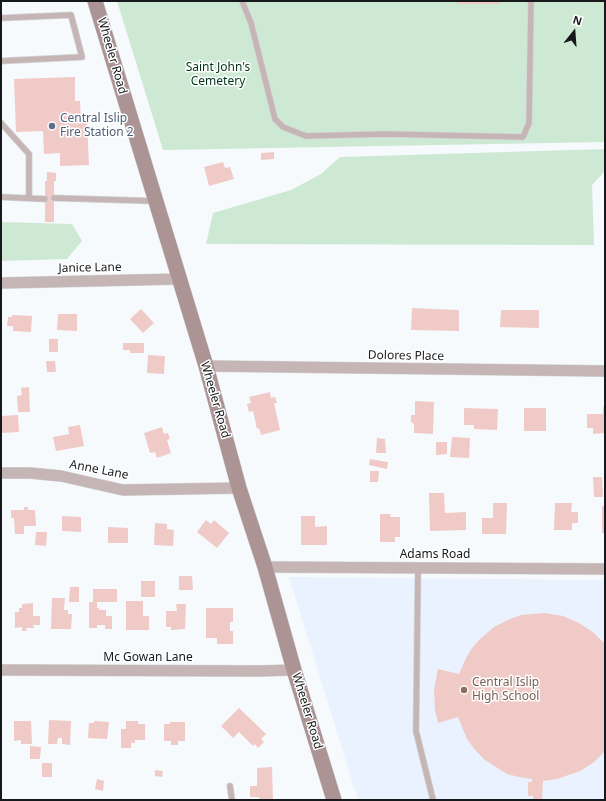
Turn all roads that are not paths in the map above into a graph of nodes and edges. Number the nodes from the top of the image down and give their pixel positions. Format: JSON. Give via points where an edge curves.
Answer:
{"nodes":[{"id":1,"x":96,"y":1,"type":"edge"},
{"id":2,"x":242,"y":1,"type":"edge"},
{"id":3,"x":531,"y":1,"type":"edge"},
{"id":4,"x":1,"y":18,"type":"edge"},
{"id":5,"x":1,"y":61,"type":"edge"},
{"id":6,"x":1,"y":123,"type":"edge"},
{"id":7,"x":1,"y":197,"type":"edge"},
{"id":8,"x":29,"y":198,"type":"junction"},
{"id":9,"x":54,"y":198,"type":"dead end"},
{"id":10,"x":45,"y":199,"type":"dead end"},
{"id":11,"x":155,"y":201,"type":"junction"},
{"id":12,"x":179,"y":279,"type":"junction"},
{"id":13,"x":1,"y":283,"type":"edge"},
{"id":14,"x":206,"y":366,"type":"junction"},
{"id":15,"x":605,"y":371,"type":"edge"},
{"id":16,"x":1,"y":473,"type":"edge"},
{"id":17,"x":239,"y":488,"type":"junction"},
{"id":18,"x":265,"y":567,"type":"junction"},
{"id":19,"x":418,"y":568,"type":"junction"},
{"id":20,"x":605,"y":570,"type":"edge"},
{"id":21,"x":1,"y":670,"type":"edge"},
{"id":22,"x":294,"y":670,"type":"junction"},
{"id":23,"x":230,"y":786,"type":"dead end"},
{"id":24,"x":232,"y":800,"type":"edge"},
{"id":25,"x":334,"y":800,"type":"edge"},
{"id":26,"x":433,"y":800,"type":"edge"}],
"edges":[{"from":1,"to":11,"type":"main road","name":"Wheeler Road"},
{"from":2,"to":3,"type":"lane","via":[[251,23],[275,119],[283,127],[306,136],[385,134],[523,137],[529,123]]},
{"from":4,"to":5,"type":"lane","via":[[71,15],[82,57]]},
{"from":6,"to":8,"type":"lane","via":[[29,154]]},
{"from":7,"to":8,"type":"lane"},
{"from":8,"to":10,"type":"lane"},
{"from":9,"to":11,"type":"lane"},
{"from":11,"to":12,"type":"main road","name":"Wheeler Road"},
{"from":12,"to":13,"type":"street","name":"Janice Lane"},
{"from":12,"to":14,"type":"main road","name":"Wheeler Road"},
{"from":14,"to":15,"type":"street","name":"Dolores Place"},
{"from":14,"to":17,"type":"main road","name":"Wheeler Road"},
{"from":16,"to":17,"type":"street","name":"Anne Lane","via":[[61,476],[123,490]]},
{"from":17,"to":18,"type":"main road","name":"Wheeler Road"},
{"from":18,"to":19,"type":"street","name":"Adams Road"},
{"from":18,"to":22,"type":"main road","name":"Wheeler Road"},
{"from":19,"to":20,"type":"street","name":"Adams Road"},
{"from":19,"to":26,"type":"lane","via":[[416,732]]},
{"from":21,"to":22,"type":"street","name":"Mc Gowan Lane"},
{"from":22,"to":25,"type":"main road","name":"Wheeler Road"},
{"from":23,"to":24,"type":"lane"}]}
